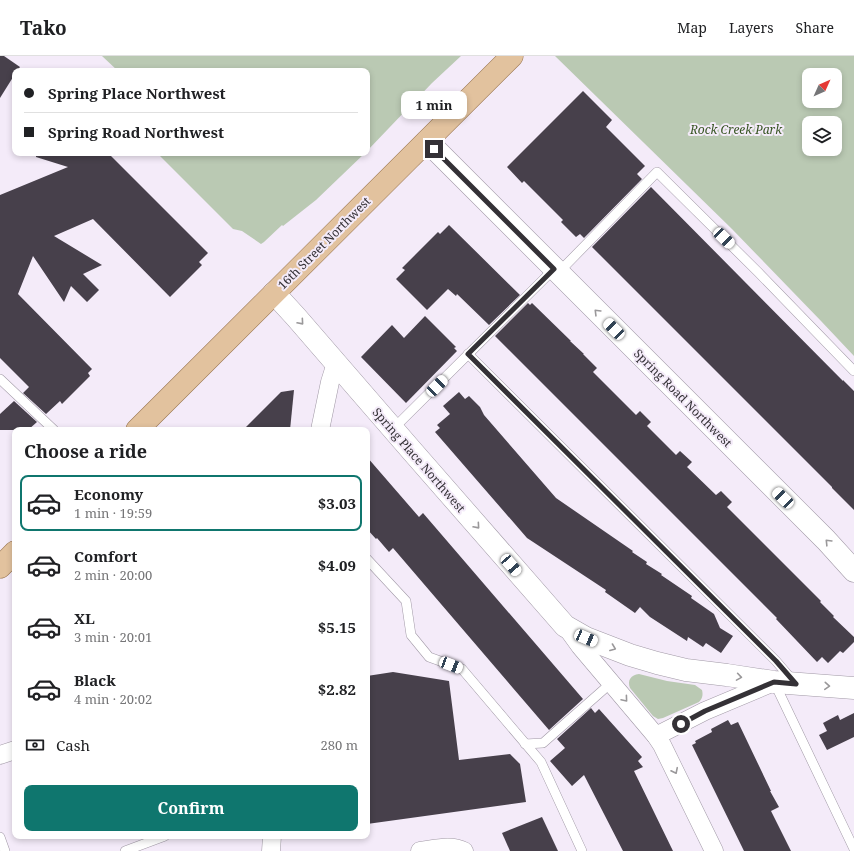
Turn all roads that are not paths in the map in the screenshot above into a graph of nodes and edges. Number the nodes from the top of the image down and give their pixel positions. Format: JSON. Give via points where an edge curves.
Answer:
{"nodes":[{"id":1,"x":512,"y":56,"type":"edge"},
{"id":2,"x":426,"y":141,"type":"junction"},
{"id":3,"x":556,"y":271,"type":"junction"},
{"id":4,"x":274,"y":293,"type":"junction"},
{"id":5,"x":468,"y":354,"type":"junction"},
{"id":6,"x":336,"y":364,"type":"junction"},
{"id":7,"x":854,"y":371,"type":"edge"},
{"id":8,"x":0,"y":379,"type":"edge"},
{"id":9,"x":51,"y":427,"type":"edge"},
{"id":10,"x":139,"y":427,"type":"edge"},
{"id":11,"x":321,"y":427,"type":"edge"},
{"id":12,"x":393,"y":429,"type":"junction"},
{"id":13,"x":12,"y":555,"type":"edge"},
{"id":14,"x":370,"y":562,"type":"edge"},
{"id":15,"x":0,"y":566,"type":"edge"},
{"id":16,"x":854,"y":571,"type":"edge"},
{"id":17,"x":565,"y":626,"type":"junction"},
{"id":18,"x":774,"y":682,"type":"junction"},
{"id":19,"x":611,"y":683,"type":"junction"},
{"id":20,"x":796,"y":684,"type":"junction"},
{"id":21,"x":854,"y":688,"type":"edge"},
{"id":22,"x":656,"y":736,"type":"junction"},
{"id":23,"x":526,"y":744,"type":"junction"},
{"id":24,"x":0,"y":836,"type":"edge"},
{"id":25,"x":157,"y":839,"type":"edge"},
{"id":26,"x":272,"y":839,"type":"edge"},
{"id":27,"x":854,"y":849,"type":"edge"},
{"id":28,"x":5,"y":851,"type":"edge"},
{"id":29,"x":125,"y":851,"type":"edge"},
{"id":30,"x":271,"y":851,"type":"edge"},
{"id":31,"x":420,"y":851,"type":"edge"},
{"id":32,"x":464,"y":851,"type":"edge"},
{"id":33,"x":582,"y":851,"type":"edge"},
{"id":34,"x":714,"y":851,"type":"edge"}],
"edges":[{"from":1,"to":2,"type":"main road","name":"16th Street Northwest"},
{"from":2,"to":3,"type":"street","name":"Spring Road Northwest"},
{"from":2,"to":4,"type":"main road","name":"16th Street Northwest"},
{"from":3,"to":5,"type":"lane"},
{"from":3,"to":7,"type":"lane","via":[[657,172]]},
{"from":16,"to":3,"type":"street","name":"Spring Road Northwest","one_way":true},
{"from":4,"to":6,"type":"street","name":"Spring Place Northwest","one_way":true},
{"from":4,"to":10,"type":"main road","name":"16th Street Northwest"},
{"from":5,"to":12,"type":"lane"},
{"from":5,"to":20,"type":"lane","via":[[776,661]]},
{"from":6,"to":11,"type":"street"},
{"from":6,"to":12,"type":"street","name":"Spring Place Northwest"},
{"from":8,"to":9,"type":"lane"},
{"from":12,"to":17,"type":"street","name":"Spring Place Northwest","one_way":true},
{"from":13,"to":15,"type":"main road"},
{"from":14,"to":23,"type":"lane","via":[[406,601],[411,635],[429,657],[462,669]]},
{"from":17,"to":18,"type":"street","name":"Spring Place Northwest","one_way":true,"via":[[586,638],[657,663],[686,670]]},
{"from":17,"to":19,"type":"street","name":"Spring Place Northwest"},
{"from":18,"to":20,"type":"street","name":"Spring Place Northwest"},
{"from":18,"to":22,"type":"street","name":"Spring Place Northwest","via":[[705,711]]},
{"from":18,"to":27,"type":"lane"},
{"from":19,"to":22,"type":"street","name":"Spring Place Northwest","one_way":true},
{"from":19,"to":23,"type":"lane","via":[[543,743]]},
{"from":20,"to":21,"type":"street","name":"Spring Place Northwest","one_way":true},
{"from":22,"to":34,"type":"street","one_way":true},
{"from":23,"to":33,"type":"lane","via":[[541,762]]},
{"from":24,"to":28,"type":"lane"},
{"from":25,"to":29,"type":"lane"},
{"from":26,"to":30,"type":"street"},
{"from":31,"to":32,"type":"street","via":[[452,847]]}]}
